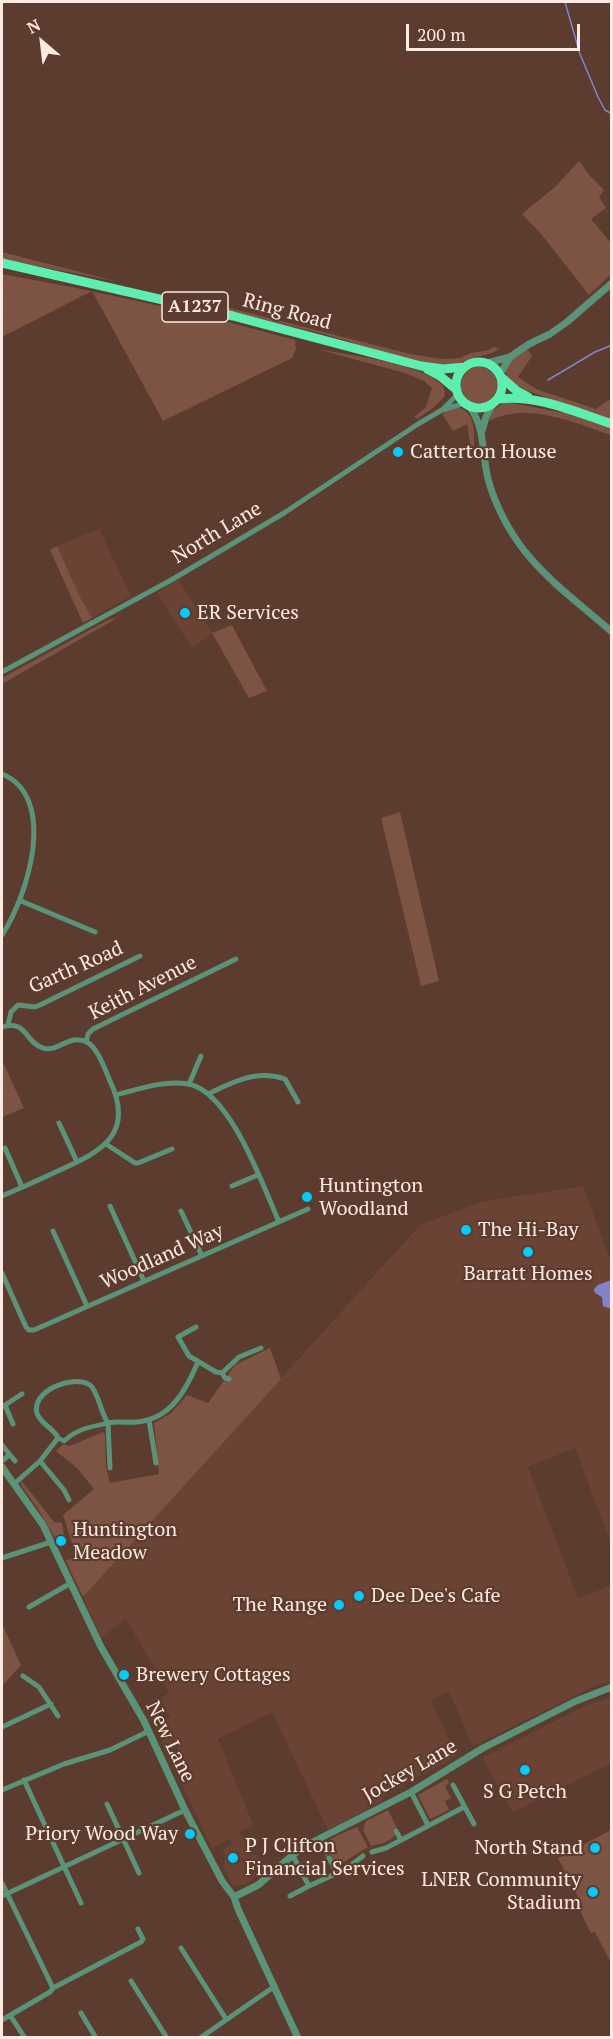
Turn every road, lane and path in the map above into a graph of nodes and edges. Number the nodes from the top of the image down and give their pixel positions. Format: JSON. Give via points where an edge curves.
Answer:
{"nodes":[{"id":1,"x":2,"y":263,"type":"edge"},
{"id":2,"x":612,"y":283,"type":"edge"},
{"id":3,"x":510,"y":357,"type":"junction"},
{"id":4,"x":487,"y":363,"type":"junction"},
{"id":5,"x":421,"y":366,"type":"junction"},
{"id":6,"x":465,"y":367,"type":"junction"},
{"id":7,"x":500,"y":375,"type":"junction"},
{"id":8,"x":457,"y":392,"type":"junction"},
{"id":9,"x":536,"y":400,"type":"junction"},
{"id":10,"x":496,"y":401,"type":"junction"},
{"id":11,"x":468,"y":405,"type":"junction"},
{"id":12,"x":442,"y":410,"type":"junction"},
{"id":13,"x":612,"y":424,"type":"edge"},
{"id":14,"x":482,"y":431,"type":"junction"},
{"id":15,"x":612,"y":632,"type":"edge"},
{"id":16,"x":2,"y":672,"type":"edge"},
{"id":17,"x":2,"y":774,"type":"edge"},
{"id":18,"x":21,"y":900,"type":"junction"},
{"id":19,"x":95,"y":932,"type":"dead end"},
{"id":20,"x":2,"y":935,"type":"edge"},
{"id":21,"x":140,"y":956,"type":"dead end"},
{"id":22,"x":236,"y":959,"type":"dead end"},
{"id":23,"x":8,"y":1025,"type":"junction"},
{"id":24,"x":2,"y":1027,"type":"edge"},
{"id":25,"x":86,"y":1042,"type":"junction"},
{"id":26,"x":201,"y":1056,"type":"dead end"},
{"id":27,"x":189,"y":1084,"type":"junction"},
{"id":28,"x":208,"y":1094,"type":"junction"},
{"id":29,"x":116,"y":1095,"type":"junction"},
{"id":30,"x":298,"y":1102,"type":"dead end"},
{"id":31,"x":59,"y":1123,"type":"dead end"},
{"id":32,"x":106,"y":1144,"type":"junction"},
{"id":33,"x":5,"y":1148,"type":"dead end"},
{"id":34,"x":172,"y":1149,"type":"dead end"},
{"id":35,"x":77,"y":1162,"type":"junction"},
{"id":36,"x":258,"y":1175,"type":"junction"},
{"id":37,"x":232,"y":1186,"type":"dead end"},
{"id":38,"x":22,"y":1188,"type":"junction"},
{"id":39,"x":2,"y":1196,"type":"edge"},
{"id":40,"x":110,"y":1206,"type":"dead end"},
{"id":41,"x":308,"y":1209,"type":"dead end"},
{"id":42,"x":181,"y":1211,"type":"dead end"},
{"id":43,"x":279,"y":1222,"type":"junction"},
{"id":44,"x":53,"y":1231,"type":"dead end"},
{"id":45,"x":202,"y":1256,"type":"junction"},
{"id":46,"x":2,"y":1273,"type":"edge"},
{"id":47,"x":144,"y":1281,"type":"junction"},
{"id":48,"x":87,"y":1306,"type":"junction"},
{"id":49,"x":196,"y":1327,"type":"dead end"},
{"id":50,"x":29,"y":1330,"type":"junction"},
{"id":51,"x":26,"y":1337,"type":"dead end"},
{"id":52,"x":261,"y":1348,"type":"dead end"},
{"id":53,"x":198,"y":1362,"type":"junction"},
{"id":54,"x":222,"y":1373,"type":"junction"},
{"id":55,"x":229,"y":1379,"type":"dead end"},
{"id":56,"x":22,"y":1394,"type":"dead end"},
{"id":57,"x":3,"y":1406,"type":"edge"},
{"id":58,"x":148,"y":1420,"type":"junction"},
{"id":59,"x":108,"y":1423,"type":"junction"},
{"id":60,"x":13,"y":1424,"type":"dead end"},
{"id":61,"x":58,"y":1438,"type":"junction"},
{"id":62,"x":2,"y":1445,"type":"edge"},
{"id":63,"x":9,"y":1455,"type":"junction"},
{"id":64,"x":2,"y":1461,"type":"edge"},
{"id":65,"x":15,"y":1461,"type":"dead end"},
{"id":66,"x":40,"y":1461,"type":"junction"},
{"id":67,"x":156,"y":1463,"type":"dead end"},
{"id":68,"x":2,"y":1467,"type":"edge"},
{"id":69,"x":110,"y":1468,"type":"dead end"},
{"id":70,"x":14,"y":1484,"type":"junction"},
{"id":71,"x":69,"y":1500,"type":"dead end"},
{"id":72,"x":51,"y":1542,"type":"junction"},
{"id":73,"x":2,"y":1558,"type":"edge"},
{"id":74,"x":71,"y":1583,"type":"junction"},
{"id":75,"x":28,"y":1607,"type":"dead end"},
{"id":76,"x":23,"y":1676,"type":"dead end"},
{"id":77,"x":612,"y":1687,"type":"edge"},
{"id":78,"x":51,"y":1704,"type":"junction"},
{"id":79,"x":58,"y":1716,"type":"dead end"},
{"id":80,"x":2,"y":1727,"type":"edge"},
{"id":81,"x":149,"y":1731,"type":"junction"},
{"id":82,"x":24,"y":1780,"type":"junction"},
{"id":83,"x":453,"y":1785,"type":"dead end"},
{"id":84,"x":2,"y":1790,"type":"edge"},
{"id":85,"x":411,"y":1792,"type":"junction"},
{"id":86,"x":107,"y":1804,"type":"dead end"},
{"id":87,"x":464,"y":1807,"type":"junction"},
{"id":88,"x":185,"y":1810,"type":"junction"},
{"id":89,"x":474,"y":1824,"type":"dead end"},
{"id":90,"x":428,"y":1825,"type":"junction"},
{"id":91,"x":396,"y":1831,"type":"dead end"},
{"id":92,"x":124,"y":1839,"type":"junction"},
{"id":93,"x":401,"y":1840,"type":"junction"},
{"id":94,"x":372,"y":1852,"type":"dead end"},
{"id":95,"x":292,"y":1854,"type":"junction"},
{"id":96,"x":363,"y":1856,"type":"dead end"},
{"id":97,"x":329,"y":1858,"type":"dead end"},
{"id":98,"x":64,"y":1867,"type":"junction"},
{"id":99,"x":139,"y":1873,"type":"dead end"},
{"id":100,"x":337,"y":1873,"type":"junction"},
{"id":101,"x":2,"y":1883,"type":"edge"},
{"id":102,"x":309,"y":1886,"type":"junction"},
{"id":103,"x":4,"y":1894,"type":"edge"},
{"id":104,"x":290,"y":1896,"type":"dead end"},
{"id":105,"x":234,"y":1897,"type":"junction"},
{"id":106,"x":81,"y":1903,"type":"dead end"},
{"id":107,"x":138,"y":1929,"type":"dead end"},
{"id":108,"x":181,"y":1948,"type":"dead end"},
{"id":109,"x":131,"y":1981,"type":"dead end"},
{"id":110,"x":274,"y":1986,"type":"junction"},
{"id":111,"x":54,"y":1988,"type":"junction"},
{"id":112,"x":81,"y":2013,"type":"dead end"},
{"id":113,"x":10,"y":2015,"type":"junction"},
{"id":114,"x":2,"y":2019,"type":"edge"},
{"id":115,"x":226,"y":2019,"type":"junction"},
{"id":116,"x":25,"y":2037,"type":"edge"},
{"id":117,"x":96,"y":2037,"type":"edge"},
{"id":118,"x":167,"y":2037,"type":"edge"},
{"id":119,"x":201,"y":2037,"type":"edge"},
{"id":120,"x":298,"y":2037,"type":"edge"}],
"edges":[{"from":1,"to":5,"type":"highway","name":"Ring Road","number":"A1237","via":[[233,316]]},
{"from":2,"to":3,"type":"street","via":[[567,322]]},
{"from":3,"to":4,"type":"street"},
{"from":3,"to":7,"type":"street"},
{"from":4,"to":6,"type":"highway","via":[[475,362]]},
{"from":4,"to":7,"type":"highway"},
{"from":5,"to":6,"type":"highway","name":"Ring Road","number":"A1237"},
{"from":5,"to":8,"type":"highway","name":"Ring Road","number":"A1237","via":[[440,376]]},
{"from":6,"to":8,"type":"highway","via":[[457,380]]},
{"from":7,"to":9,"type":"highway","via":[[517,391]]},
{"from":7,"to":10,"type":"highway","via":[[503,386]]},
{"from":8,"to":11,"type":"highway"},
{"from":8,"to":12,"type":"street","name":"North Lane"},
{"from":9,"to":10,"type":"highway"},
{"from":9,"to":13,"type":"highway"},
{"from":10,"to":11,"type":"highway","via":[[482,408]]},
{"from":10,"to":14,"type":"street"},
{"from":11,"to":12,"type":"street","name":"North Lane"},
{"from":11,"to":14,"type":"street"},
{"from":12,"to":16,"type":"street","name":"North Lane","via":[[193,567]]},
{"from":14,"to":15,"type":"street","via":[[489,483],[513,537],[546,576]]},
{"from":17,"to":18,"type":"street","via":[[25,793],[32,820],[32,857]]},
{"from":18,"to":19,"type":"street"},
{"from":18,"to":20,"type":"street"},
{"from":21,"to":23,"type":"street","name":"Garth Road","via":[[35,1007],[18,1005],[11,1012]]},
{"from":22,"to":25,"type":"street","name":"Keith Avenue","via":[[93,1029]]},
{"from":23,"to":24,"type":"street"},
{"from":23,"to":25,"type":"street","name":"Keith Avenue","via":[[20,1028],[42,1048],[74,1040]]},
{"from":25,"to":29,"type":"street","via":[[94,1049]]},
{"from":26,"to":27,"type":"street"},
{"from":27,"to":28,"type":"street"},
{"from":27,"to":29,"type":"street","via":[[161,1084]]},
{"from":28,"to":30,"type":"street","via":[[260,1075],[285,1079]]},
{"from":28,"to":36,"type":"street","via":[[231,1122]]},
{"from":29,"to":32,"type":"street","via":[[118,1120]]},
{"from":31,"to":35,"type":"street"},
{"from":32,"to":34,"type":"street","via":[[135,1163]]},
{"from":32,"to":35,"type":"street"},
{"from":33,"to":38,"type":"street"},
{"from":35,"to":38,"type":"street"},
{"from":36,"to":37,"type":"street"},
{"from":36,"to":43,"type":"street"},
{"from":38,"to":39,"type":"street"},
{"from":40,"to":47,"type":"street"},
{"from":41,"to":43,"type":"street","name":"Woodland Way"},
{"from":42,"to":45,"type":"street"},
{"from":43,"to":45,"type":"street","name":"Woodland Way"},
{"from":44,"to":48,"type":"street"},
{"from":45,"to":47,"type":"street","name":"Woodland Way"},
{"from":46,"to":50,"type":"street"},
{"from":47,"to":48,"type":"street","name":"Woodland Way"},
{"from":48,"to":50,"type":"street","name":"Woodland Way"},
{"from":49,"to":53,"type":"street","via":[[178,1336],[189,1356]]},
{"from":50,"to":51,"type":"street"},
{"from":52,"to":54,"type":"street","via":[[239,1357]]},
{"from":53,"to":54,"type":"street"},
{"from":53,"to":58,"type":"street","via":[[181,1397]]},
{"from":54,"to":55,"type":"street"},
{"from":56,"to":57,"type":"street"},
{"from":57,"to":60,"type":"street"},
{"from":58,"to":59,"type":"street"},
{"from":58,"to":67,"type":"street"},
{"from":59,"to":61,"type":"street","via":[[86,1427],[64,1441]]},
{"from":59,"to":61,"type":"street","via":[[92,1387],[69,1381],[48,1390],[37,1407],[39,1418]]},
{"from":59,"to":69,"type":"street"},
{"from":61,"to":66,"type":"street"},
{"from":62,"to":63,"type":"street"},
{"from":63,"to":64,"type":"street"},
{"from":63,"to":65,"type":"street"},
{"from":66,"to":70,"type":"street"},
{"from":66,"to":71,"type":"street"},
{"from":68,"to":70,"type":"street","name":"New Lane"},
{"from":70,"to":72,"type":"street","name":"New Lane"},
{"from":72,"to":73,"type":"street"},
{"from":72,"to":74,"type":"street","name":"New Lane"},
{"from":74,"to":75,"type":"street"},
{"from":74,"to":81,"type":"street","name":"New Lane","via":[[101,1647]]},
{"from":76,"to":78,"type":"street","via":[[39,1687]]},
{"from":77,"to":85,"type":"street","name":"Jockey Lane","via":[[483,1748]]},
{"from":78,"to":79,"type":"street"},
{"from":78,"to":80,"type":"street"},
{"from":81,"to":82,"type":"street","via":[[110,1750]]},
{"from":81,"to":88,"type":"street","name":"New Lane"},
{"from":82,"to":84,"type":"street"},
{"from":82,"to":98,"type":"street"},
{"from":83,"to":87,"type":"street"},
{"from":85,"to":90,"type":"street"},
{"from":85,"to":95,"type":"street","name":"Jockey Lane"},
{"from":86,"to":92,"type":"street"},
{"from":87,"to":89,"type":"street"},
{"from":87,"to":90,"type":"street"},
{"from":88,"to":92,"type":"street"},
{"from":88,"to":105,"type":"street","name":"New Lane"},
{"from":90,"to":93,"type":"street"},
{"from":91,"to":93,"type":"street"},
{"from":92,"to":98,"type":"street"},
{"from":92,"to":99,"type":"street"},
{"from":93,"to":94,"type":"street"},
{"from":95,"to":102,"type":"street"},
{"from":95,"to":105,"type":"street","name":"Jockey Lane","via":[[258,1885]]},
{"from":96,"to":100,"type":"street"},
{"from":97,"to":100,"type":"street"},
{"from":98,"to":103,"type":"street"},
{"from":98,"to":106,"type":"street"},
{"from":100,"to":102,"type":"street"},
{"from":101,"to":103,"type":"street"},
{"from":102,"to":104,"type":"street"},
{"from":103,"to":111,"type":"street"},
{"from":105,"to":110,"type":"street","name":"New Lane"},
{"from":107,"to":111,"type":"street","via":[[141,1942]]},
{"from":108,"to":115,"type":"street"},
{"from":109,"to":118,"type":"street"},
{"from":110,"to":115,"type":"street"},
{"from":110,"to":120,"type":"street","name":"New Lane"},
{"from":111,"to":113,"type":"street"},
{"from":112,"to":117,"type":"street"},
{"from":113,"to":114,"type":"street"},
{"from":113,"to":116,"type":"street"},
{"from":115,"to":119,"type":"street"}]}
